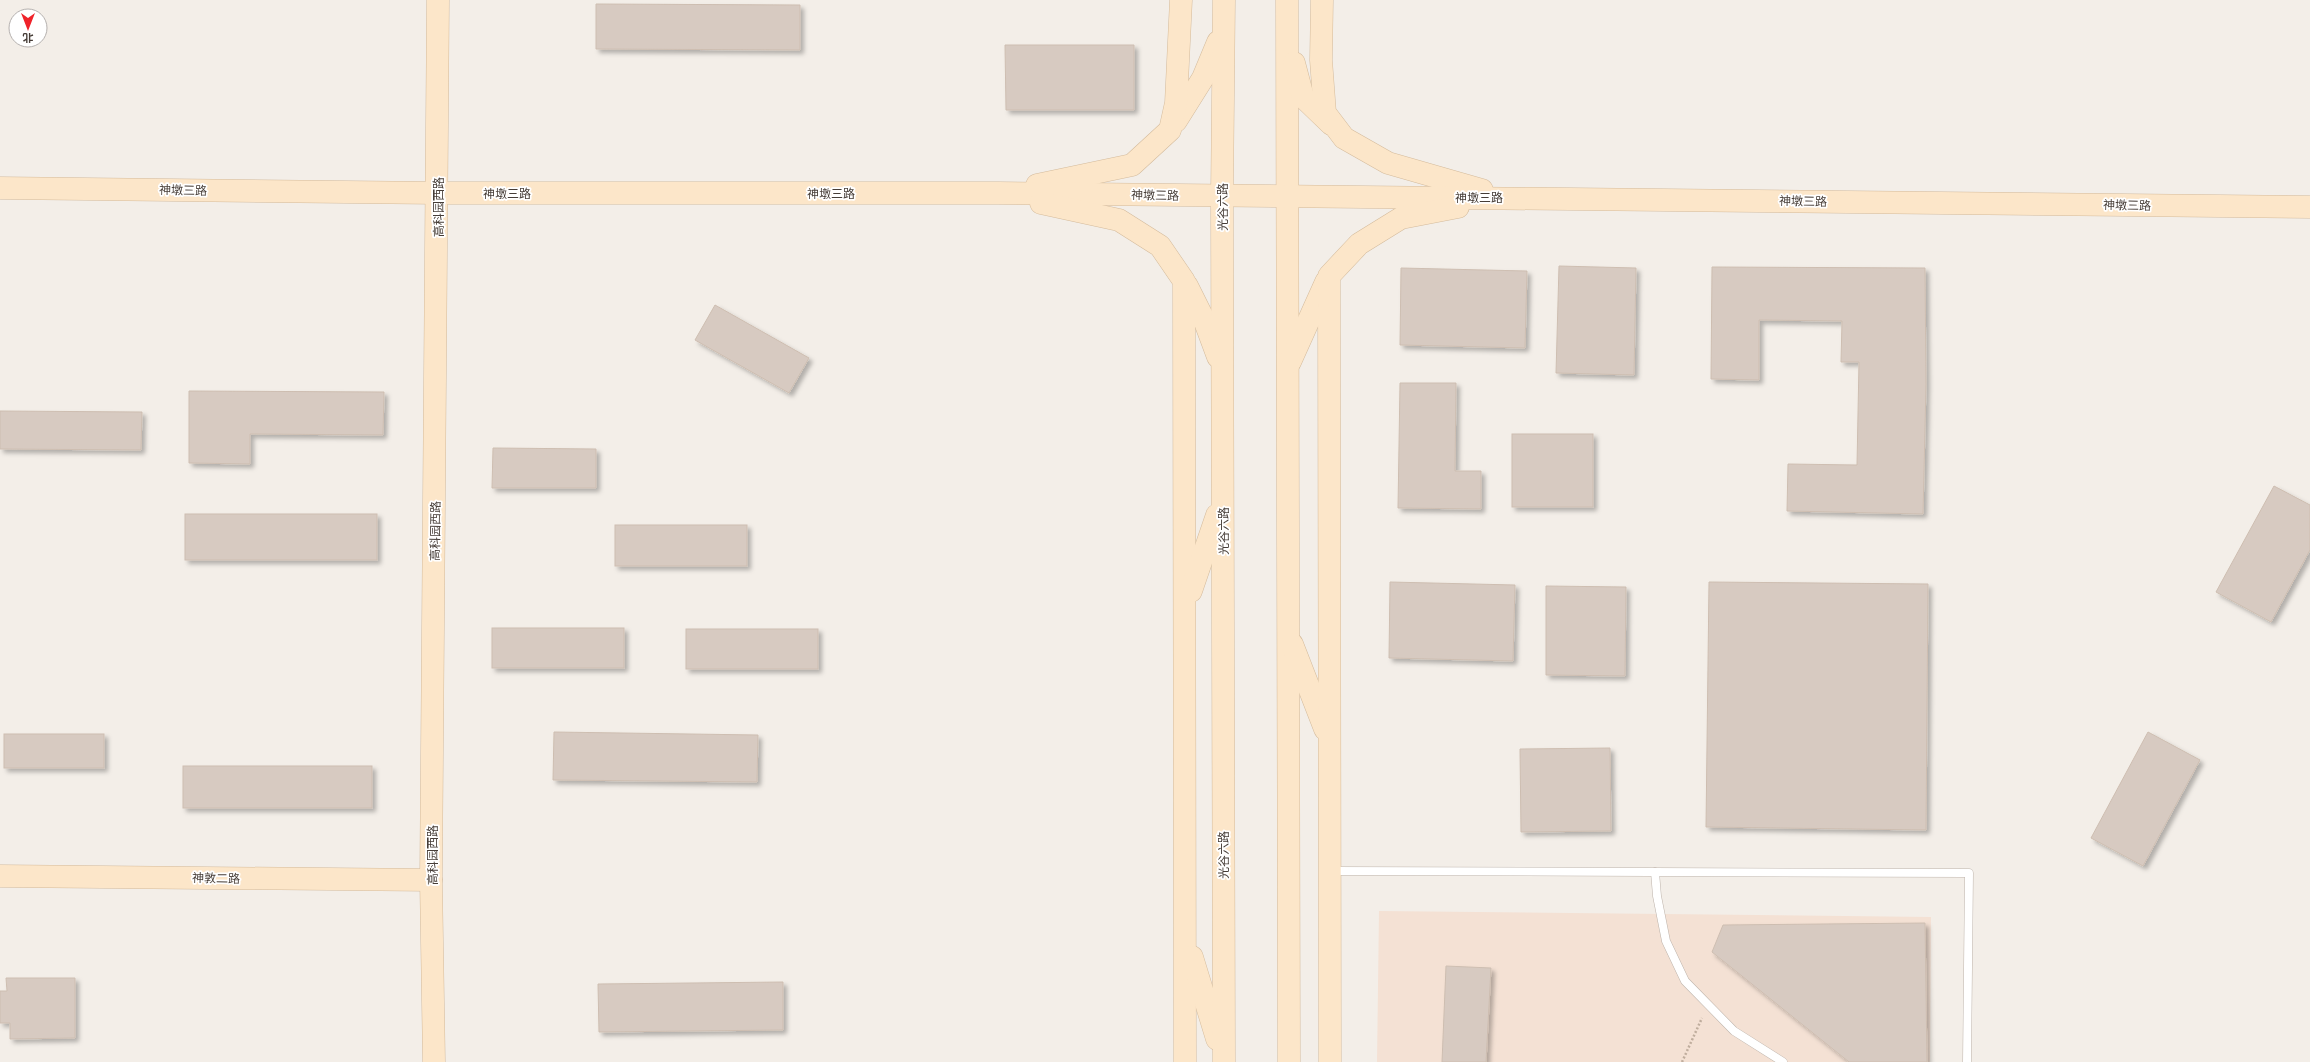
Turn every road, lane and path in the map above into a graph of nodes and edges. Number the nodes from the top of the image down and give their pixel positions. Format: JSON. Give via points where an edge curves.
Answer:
{"nodes":[{"id":1,"x":438,"y":0,"type":"edge"},
{"id":2,"x":1181,"y":0,"type":"edge"},
{"id":3,"x":1224,"y":0,"type":"edge"},
{"id":4,"x":1287,"y":0,"type":"edge"},
{"id":5,"x":1322,"y":0,"type":"edge"},
{"id":6,"x":1222,"y":32,"type":"junction"},
{"id":7,"x":1287,"y":37,"type":"junction"},
{"id":8,"x":1170,"y":130,"type":"junction"},
{"id":9,"x":1344,"y":138,"type":"junction"},
{"id":10,"x":0,"y":188,"type":"edge"},
{"id":11,"x":438,"y":193,"type":"junction"},
{"id":12,"x":998,"y":193,"type":"junction"},
{"id":13,"x":1222,"y":196,"type":"junction"},
{"id":14,"x":1508,"y":197,"type":"junction"},
{"id":15,"x":1286,"y":198,"type":"junction"},
{"id":16,"x":2310,"y":207,"type":"edge"},
{"id":17,"x":1329,"y":276,"type":"junction"},
{"id":18,"x":1184,"y":281,"type":"junction"},
{"id":19,"x":1222,"y":369,"type":"junction"},
{"id":20,"x":1287,"y":370,"type":"junction"},
{"id":21,"x":1222,"y":499,"type":"junction"},
{"id":22,"x":1185,"y":607,"type":"junction"},
{"id":23,"x":1287,"y":631,"type":"junction"},
{"id":24,"x":1330,"y":742,"type":"junction"},
{"id":25,"x":1330,"y":871,"type":"junction"},
{"id":26,"x":1655,"y":872,"type":"junction"},
{"id":27,"x":0,"y":876,"type":"edge"},
{"id":28,"x":431,"y":880,"type":"junction"},
{"id":29,"x":1185,"y":935,"type":"junction"},
{"id":30,"x":1704,"y":1016,"type":"dead end"},
{"id":31,"x":434,"y":1062,"type":"edge"},
{"id":32,"x":1185,"y":1062,"type":"edge"},
{"id":33,"x":1224,"y":1062,"type":"edge"},
{"id":34,"x":1289,"y":1062,"type":"edge"},
{"id":35,"x":1330,"y":1062,"type":"edge"},
{"id":36,"x":1682,"y":1062,"type":"edge"},
{"id":37,"x":1783,"y":1062,"type":"edge"},
{"id":38,"x":1967,"y":1062,"type":"edge"}],
"edges":[{"from":1,"to":11,"type":"street","name":"高科园西路"},
{"from":2,"to":8,"type":"street","via":[[1176,103]]},
{"from":3,"to":6,"type":"street","name":"光谷六路"},
{"from":4,"to":7,"type":"street"},
{"from":5,"to":9,"type":"street","via":[[1321,60],[1325,113]]},
{"from":6,"to":8,"type":"street","via":[[1203,78]]},
{"from":6,"to":13,"type":"street","name":"光谷六路"},
{"from":7,"to":9,"type":"street","via":[[1304,97]]},
{"from":7,"to":15,"type":"street"},
{"from":8,"to":12,"type":"street","via":[[1132,164]]},
{"from":9,"to":14,"type":"street","via":[[1388,163]]},
{"from":10,"to":11,"type":"street","name":"神墩三路"},
{"from":11,"to":12,"type":"street","name":"神墩三路"},
{"from":11,"to":28,"type":"street","name":"高科园西路"},
{"from":12,"to":13,"type":"street","name":"神墩三路"},
{"from":12,"to":18,"type":"street","via":[[1119,220],[1160,246]]},
{"from":13,"to":15,"type":"street","name":"神墩三路"},
{"from":13,"to":19,"type":"street","name":"光谷六路"},
{"from":14,"to":15,"type":"street","name":"神墩三路"},
{"from":14,"to":16,"type":"street","name":"神墩三路"},
{"from":14,"to":17,"type":"street","via":[[1401,218],[1359,244]]},
{"from":15,"to":20,"type":"street"},
{"from":17,"to":20,"type":"street"},
{"from":17,"to":24,"type":"street"},
{"from":18,"to":19,"type":"street","via":[[1204,322]]},
{"from":18,"to":22,"type":"street"},
{"from":19,"to":21,"type":"street","name":"光谷六路"},
{"from":20,"to":23,"type":"street"},
{"from":21,"to":22,"type":"street"},
{"from":21,"to":33,"type":"street","name":"光谷六路"},
{"from":22,"to":29,"type":"street"},
{"from":23,"to":24,"type":"street"},
{"from":23,"to":34,"type":"street"},
{"from":24,"to":25,"type":"street"},
{"from":25,"to":26,"type":"lane"},
{"from":25,"to":35,"type":"street"},
{"from":26,"to":37,"type":"lane","via":[[1666,941],[1685,981],[1734,1031]]},
{"from":26,"to":38,"type":"lane","via":[[1969,873]]},
{"from":27,"to":28,"type":"street","name":"神敦二路"},
{"from":28,"to":31,"type":"street","name":"高科园西路"},
{"from":29,"to":32,"type":"street"},
{"from":29,"to":33,"type":"street"},
{"from":30,"to":36,"type":"path"}]}
